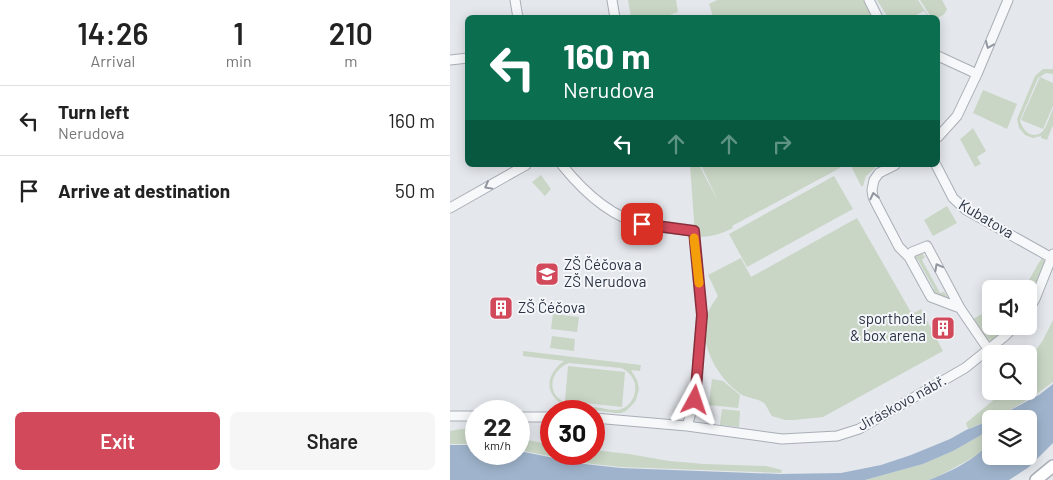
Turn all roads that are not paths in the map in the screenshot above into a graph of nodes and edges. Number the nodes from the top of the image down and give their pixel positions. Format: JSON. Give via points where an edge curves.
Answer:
{"nodes":[{"id":1,"x":515,"y":0,"type":"edge"},
{"id":2,"x":612,"y":0,"type":"edge"},
{"id":3,"x":869,"y":0,"type":"edge"},
{"id":4,"x":1008,"y":0,"type":"edge"},
{"id":5,"x":518,"y":15,"type":"edge"},
{"id":6,"x":614,"y":15,"type":"edge"},
{"id":7,"x":876,"y":15,"type":"edge"},
{"id":8,"x":940,"y":57,"type":"edge"},
{"id":9,"x":465,"y":58,"type":"edge"},
{"id":10,"x":450,"y":60,"type":"edge"},
{"id":11,"x":977,"y":74,"type":"junction"},
{"id":12,"x":940,"y":135,"type":"edge"},
{"id":13,"x":522,"y":167,"type":"edge"},
{"id":14,"x":564,"y":167,"type":"edge"},
{"id":15,"x":891,"y":167,"type":"edge"},
{"id":16,"x":937,"y":167,"type":"edge"},
{"id":17,"x":450,"y":208,"type":"edge"},
{"id":18,"x":1052,"y":256,"type":"edge"},
{"id":19,"x":909,"y":257,"type":"junction"},
{"id":20,"x":1037,"y":294,"type":"edge"},
{"id":21,"x":960,"y":308,"type":"junction"},
{"id":22,"x":1004,"y":335,"type":"edge"},
{"id":23,"x":985,"y":345,"type":"edge"},
{"id":24,"x":993,"y":345,"type":"edge"},
{"id":25,"x":982,"y":354,"type":"edge"},
{"id":26,"x":450,"y":416,"type":"edge"},
{"id":27,"x":465,"y":416,"type":"edge"},
{"id":28,"x":605,"y":419,"type":"edge"},
{"id":29,"x":687,"y":426,"type":"junction"},
{"id":30,"x":1053,"y":466,"type":"edge"},
{"id":31,"x":1036,"y":480,"type":"edge"}],
"edges":[{"from":1,"to":5,"type":"street"},
{"from":2,"to":6,"type":"street"},
{"from":3,"to":7,"type":"street"},
{"from":4,"to":11,"type":"street","one_way":true},
{"from":8,"to":11,"type":"street"},
{"from":9,"to":10,"type":"street"},
{"from":11,"to":12,"type":"street","via":[[957,116]]},
{"from":13,"to":17,"type":"street","one_way":true},
{"from":14,"to":29,"type":"street","via":[[585,191],[623,217],[642,224],[694,231],[702,315],[695,400]]},
{"from":19,"to":15,"type":"street","one_way":true,"via":[[899,247],[873,197],[874,180],[879,173]]},
{"from":16,"to":18,"type":"street","name":"Kubatova","via":[[953,198],[966,210]]},
{"from":18,"to":20,"type":"street"},
{"from":19,"to":21,"type":"street","via":[[932,297]]},
{"from":21,"to":19,"type":"street","one_way":true,"via":[[927,246],[912,252]]},
{"from":21,"to":23,"type":"street"},
{"from":22,"to":24,"type":"street","name":"Jiráskovo nábř."},
{"from":25,"to":29,"type":"street","name":"Jiráskovo nábř.","via":[[965,368],[859,429],[837,436],[782,438]]},
{"from":26,"to":27,"type":"street"},
{"from":28,"to":29,"type":"street","name":"Jiráskovo nábř."},
{"from":30,"to":31,"type":"main road"}]}
